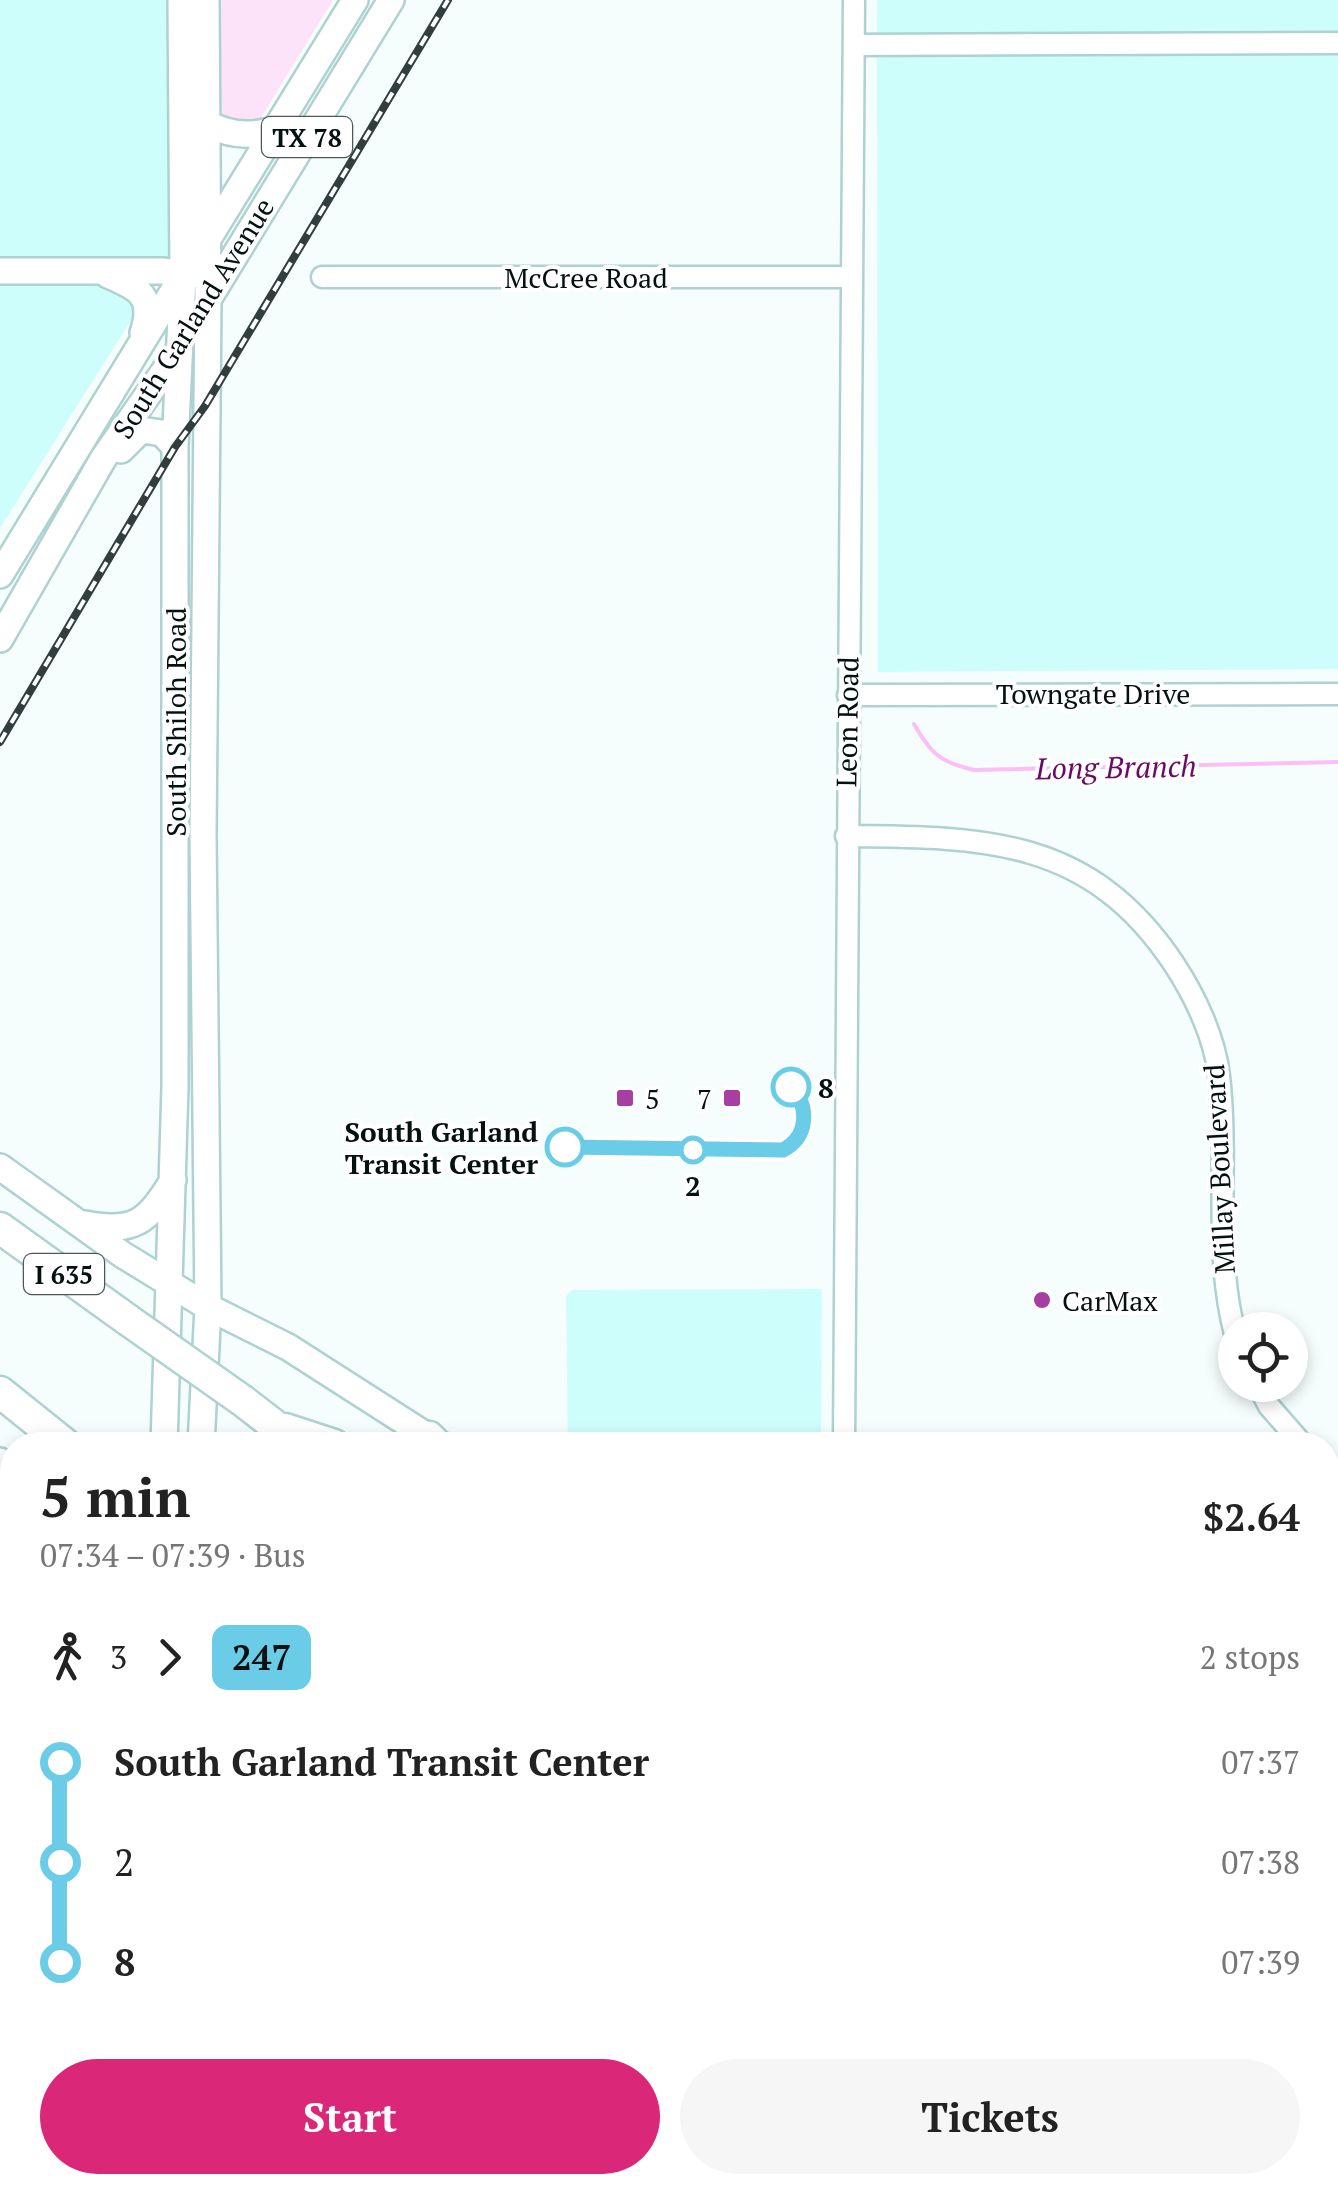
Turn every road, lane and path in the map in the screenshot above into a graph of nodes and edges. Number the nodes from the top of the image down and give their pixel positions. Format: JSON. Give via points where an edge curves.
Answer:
{"nodes":[{"id":1,"x":181,"y":0,"type":"edge"},
{"id":2,"x":206,"y":0,"type":"edge"},
{"id":3,"x":355,"y":0,"type":"edge"},
{"id":4,"x":391,"y":0,"type":"edge"},
{"id":5,"x":854,"y":0,"type":"edge"},
{"id":6,"x":1338,"y":44,"type":"edge"},
{"id":7,"x":854,"y":45,"type":"junction"},
{"id":8,"x":206,"y":123,"type":"junction"},
{"id":9,"x":278,"y":128,"type":"junction"},
{"id":10,"x":207,"y":241,"type":"junction"},
{"id":11,"x":99,"y":270,"type":"junction"},
{"id":12,"x":0,"y":271,"type":"edge"},
{"id":13,"x":322,"y":277,"type":"dead end"},
{"id":14,"x":850,"y":277,"type":"junction"},
{"id":15,"x":206,"y":281,"type":"junction"},
{"id":16,"x":140,"y":347,"type":"junction"},
{"id":17,"x":179,"y":350,"type":"junction"},
{"id":18,"x":175,"y":447,"type":"junction"},
{"id":19,"x":103,"y":459,"type":"junction"},
{"id":20,"x":42,"y":502,"type":"junction"},
{"id":21,"x":0,"y":555,"type":"edge"},
{"id":22,"x":0,"y":575,"type":"edge"},
{"id":23,"x":0,"y":639,"type":"edge"},
{"id":24,"x":1338,"y":694,"type":"edge"},
{"id":25,"x":848,"y":695,"type":"junction"},
{"id":26,"x":175,"y":821,"type":"junction"},
{"id":27,"x":846,"y":836,"type":"junction"},
{"id":28,"x":203,"y":893,"type":"junction"},
{"id":29,"x":204,"y":1086,"type":"junction"},
{"id":30,"x":176,"y":1087,"type":"junction"},
{"id":31,"x":0,"y":1167,"type":"edge"},
{"id":32,"x":173,"y":1180,"type":"junction"},
{"id":33,"x":80,"y":1224,"type":"junction"},
{"id":34,"x":0,"y":1228,"type":"edge"},
{"id":35,"x":171,"y":1284,"type":"junction"},
{"id":36,"x":208,"y":1307,"type":"junction"},
{"id":37,"x":1230,"y":1312,"type":"edge"},
{"id":38,"x":0,"y":1392,"type":"edge"},
{"id":39,"x":1267,"y":1402,"type":"edge"},
{"id":40,"x":274,"y":1425,"type":"junction"},
{"id":41,"x":50,"y":1432,"type":"edge"},
{"id":42,"x":165,"y":1432,"type":"edge"},
{"id":43,"x":202,"y":1432,"type":"edge"},
{"id":44,"x":283,"y":1432,"type":"edge"},
{"id":45,"x":295,"y":1432,"type":"edge"},
{"id":46,"x":420,"y":1432,"type":"edge"},
{"id":47,"x":844,"y":1432,"type":"edge"},
{"id":48,"x":1292,"y":1432,"type":"edge"}],
"edges":[{"from":1,"to":15,"type":"main road","name":"South Shiloh Road"},
{"from":2,"to":8,"type":"main road","name":"South Shiloh Road"},
{"from":3,"to":9,"type":"main road","name":"South Garland Avenue","number":"TX 78"},
{"from":4,"to":15,"type":"main road","name":"South Garland Avenue","number":"TX 78"},
{"from":5,"to":7,"type":"street","name":"Leon Road"},
{"from":6,"to":7,"type":"street"},
{"from":7,"to":14,"type":"street","name":"Leon Road"},
{"from":8,"to":9,"type":"main road","via":[[236,134]]},
{"from":8,"to":10,"type":"main road","name":"South Shiloh Road"},
{"from":9,"to":10,"type":"main road","name":"South Garland Avenue","number":"TX 78"},
{"from":10,"to":15,"type":"main road","name":"South Shiloh Road"},
{"from":11,"to":12,"type":"main road"},
{"from":11,"to":15,"type":"main road","via":[[162,270]]},
{"from":11,"to":16,"type":"main road","via":[[144,297],[148,319]]},
{"from":13,"to":14,"type":"street","name":"McCree Road"},
{"from":14,"to":25,"type":"street","name":"Leon Road"},
{"from":15,"to":16,"type":"main road","name":"South Garland Avenue","number":"TX 78"},
{"from":15,"to":17,"type":"main road","name":"South Garland Avenue","number":"TX 78"},
{"from":15,"to":17,"type":"main road","name":"South Shiloh Road"},
{"from":15,"to":28,"type":"main road","name":"South Shiloh Road"},
{"from":16,"to":20,"type":"main road","name":"South Garland Avenue","number":"TX 78"},
{"from":17,"to":18,"type":"main road","name":"South Shiloh Road"},
{"from":17,"to":19,"type":"main road","name":"South Garland Avenue","number":"TX 78"},
{"from":18,"to":19,"type":"main road","via":[[162,434],[141,430]]},
{"from":18,"to":26,"type":"main road","name":"South Shiloh Road"},
{"from":19,"to":23,"type":"main road","name":"South Garland Avenue","number":"TX 78"},
{"from":20,"to":21,"type":"main road"},
{"from":20,"to":22,"type":"main road","name":"South Garland Avenue","number":"TX 78"},
{"from":24,"to":25,"type":"street","name":"Towngate Drive"},
{"from":25,"to":27,"type":"street","name":"Leon Road"},
{"from":26,"to":28,"type":"main road","via":[[188,837],[188,876]]},
{"from":26,"to":30,"type":"main road","name":"South Shiloh Road"},
{"from":27,"to":37,"type":"street","name":"Millay Boulevard","via":[[960,838],[1025,849],[1097,884],[1158,940],[1186,982],[1219,1074]]},
{"from":27,"to":47,"type":"street","name":"Leon Road"},
{"from":28,"to":29,"type":"main road","name":"South Shiloh Road"},
{"from":29,"to":30,"type":"main road"},
{"from":29,"to":36,"type":"main road","name":"South Shiloh Road"},
{"from":30,"to":32,"type":"main road","name":"South Shiloh Road"},
{"from":31,"to":33,"type":"main road"},
{"from":32,"to":33,"type":"main road","via":[[142,1220],[125,1227]]},
{"from":32,"to":35,"type":"main road","name":"South Shiloh Road"},
{"from":33,"to":35,"type":"main road"},
{"from":34,"to":40,"type":"highway","number":"I 635","bridge":true},
{"from":35,"to":36,"type":"main road"},
{"from":35,"to":42,"type":"main road","name":"South Shiloh Road"},
{"from":36,"to":43,"type":"main road","name":"South Shiloh Road"},
{"from":36,"to":46,"type":"main road","via":[[288,1347]]},
{"from":38,"to":41,"type":"highway"},
{"from":39,"to":48,"type":"street"},
{"from":40,"to":44,"type":"highway","number":"I 635"},
{"from":40,"to":45,"type":"highway"}]}
